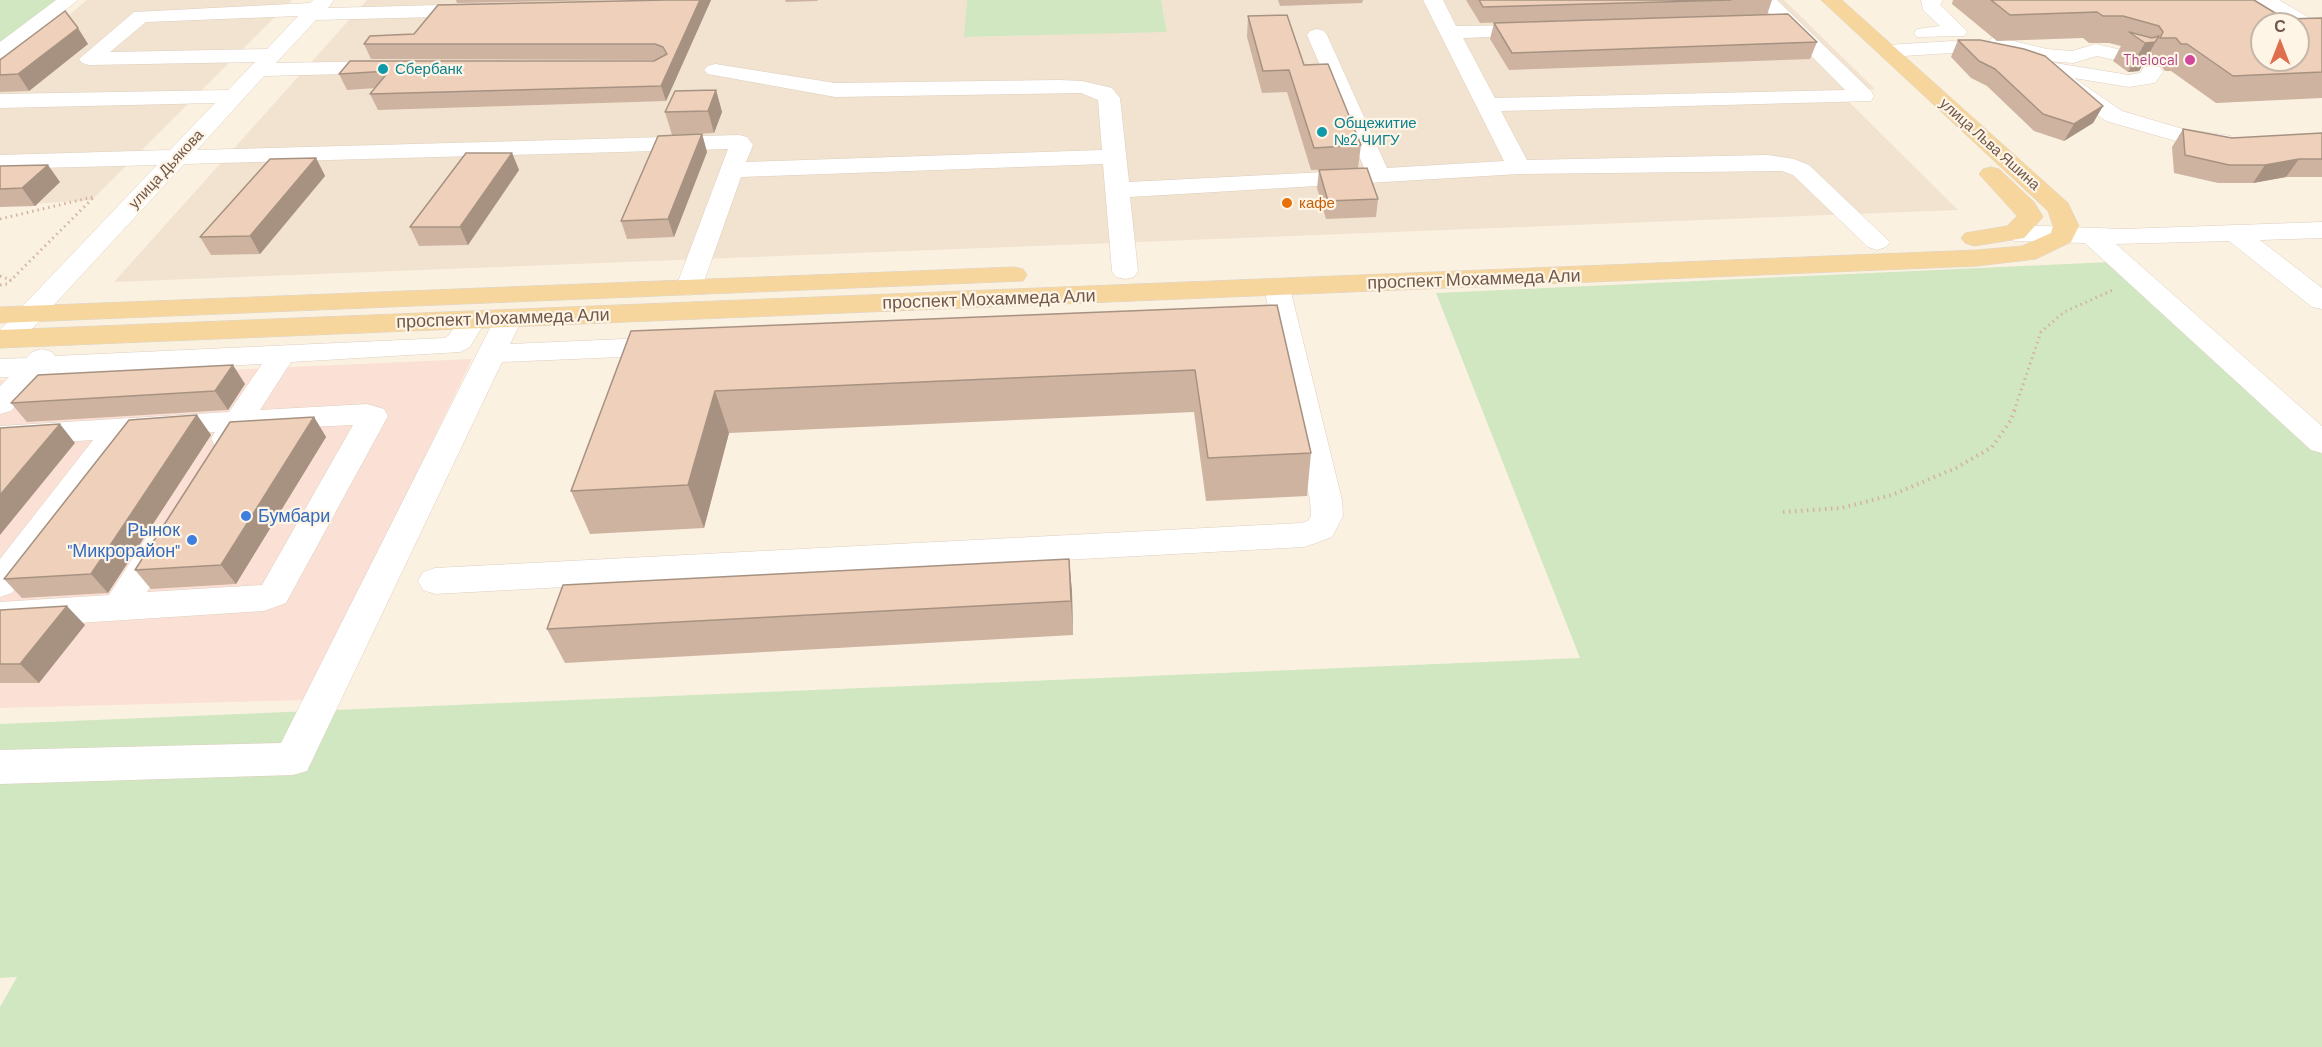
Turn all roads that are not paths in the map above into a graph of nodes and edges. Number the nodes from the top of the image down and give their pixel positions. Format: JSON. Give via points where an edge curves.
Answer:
{"nodes":[{"id":1,"x":68,"y":0,"type":"edge"},
{"id":2,"x":1433,"y":0,"type":"edge"},
{"id":3,"x":1766,"y":0,"type":"edge"},
{"id":4,"x":1933,"y":0,"type":"edge"},
{"id":5,"x":2265,"y":0,"type":"edge"},
{"id":6,"x":1823,"y":4,"type":"edge"},
{"id":7,"x":317,"y":7,"type":"edge"},
{"id":8,"x":492,"y":9,"type":"edge"},
{"id":9,"x":1789,"y":22,"type":"junction"},
{"id":10,"x":1766,"y":23,"type":"edge"},
{"id":11,"x":1555,"y":29,"type":"edge"},
{"id":12,"x":1450,"y":32,"type":"junction"},
{"id":13,"x":1957,"y":32,"type":"junction"},
{"id":14,"x":2322,"y":34,"type":"edge"},
{"id":15,"x":1317,"y":35,"type":"dead end"},
{"id":16,"x":1865,"y":43,"type":"junction"},
{"id":17,"x":1887,"y":51,"type":"junction"},
{"id":18,"x":0,"y":52,"type":"edge"},
{"id":19,"x":265,"y":62,"type":"junction"},
{"id":20,"x":410,"y":66,"type":"edge"},
{"id":21,"x":2048,"y":68,"type":"junction"},
{"id":22,"x":715,"y":70,"type":"dead end"},
{"id":23,"x":234,"y":96,"type":"junction"},
{"id":24,"x":0,"y":101,"type":"edge"},
{"id":25,"x":27,"y":101,"type":"junction"},
{"id":26,"x":1487,"y":105,"type":"junction"},
{"id":27,"x":0,"y":124,"type":"edge"},
{"id":28,"x":2242,"y":140,"type":"edge"},
{"id":29,"x":1113,"y":157,"type":"junction"},
{"id":30,"x":176,"y":158,"type":"junction"},
{"id":31,"x":0,"y":162,"type":"edge"},
{"id":32,"x":1519,"y":167,"type":"junction"},
{"id":33,"x":732,"y":170,"type":"junction"},
{"id":34,"x":1379,"y":176,"type":"junction"},
{"id":35,"x":1116,"y":190,"type":"junction"},
{"id":36,"x":2322,"y":230,"type":"edge"},
{"id":37,"x":2015,"y":233,"type":"junction"},
{"id":38,"x":2236,"y":234,"type":"junction"},
{"id":39,"x":2062,"y":237,"type":"junction"},
{"id":40,"x":2092,"y":237,"type":"junction"},
{"id":41,"x":1877,"y":242,"type":"junction"},
{"id":42,"x":1977,"y":248,"type":"junction"},
{"id":43,"x":1125,"y":271,"type":"junction"},
{"id":44,"x":689,"y":287,"type":"junction"},
{"id":45,"x":1277,"y":288,"type":"junction"},
{"id":46,"x":2322,"y":301,"type":"edge"},
{"id":47,"x":31,"y":314,"type":"junction"},
{"id":48,"x":509,"y":318,"type":"junction"},
{"id":49,"x":472,"y":320,"type":"junction"},
{"id":50,"x":2,"y":331,"type":"edge"},
{"id":51,"x":61,"y":336,"type":"junction"},
{"id":52,"x":692,"y":345,"type":"edge"},
{"id":53,"x":491,"y":354,"type":"junction"},
{"id":54,"x":282,"y":355,"type":"junction"},
{"id":55,"x":34,"y":367,"type":"junction"},
{"id":56,"x":0,"y":368,"type":"edge"},
{"id":57,"x":0,"y":404,"type":"edge"},
{"id":58,"x":238,"y":422,"type":"junction"},
{"id":59,"x":118,"y":429,"type":"junction"},
{"id":60,"x":0,"y":436,"type":"edge"},
{"id":61,"x":2322,"y":443,"type":"edge"},
{"id":62,"x":213,"y":461,"type":"edge"},
{"id":63,"x":182,"y":510,"type":"edge"},
{"id":64,"x":435,"y":581,"type":"dead end"},
{"id":65,"x":0,"y":584,"type":"edge"},
{"id":66,"x":120,"y":607,"type":"junction"},
{"id":67,"x":0,"y":615,"type":"edge"},
{"id":68,"x":0,"y":767,"type":"edge"}],
"edges":[{"from":1,"to":18,"type":"street"},
{"from":2,"to":12,"type":"street"},
{"from":3,"to":9,"type":"street"},
{"from":4,"to":13,"type":"street","via":[[1930,6]]},
{"from":5,"to":14,"type":"street"},
{"from":6,"to":16,"type":"main road","name":"улица Льва Яшина"},
{"from":7,"to":8,"type":"street"},
{"from":7,"to":19,"type":"street","name":"улица Дьякова"},
{"from":7,"to":19,"type":"street","via":[[141,16],[89,59]]},
{"from":9,"to":10,"type":"street"},
{"from":9,"to":26,"type":"street","via":[[1863,96]]},
{"from":11,"to":12,"type":"street"},
{"from":12,"to":26,"type":"street"},
{"from":13,"to":16,"type":"street"},
{"from":13,"to":21,"type":"street","via":[[2047,55],[2073,57],[2096,51],[2144,65],[2147,78],[2129,81]]},
{"from":15,"to":34,"type":"street"},
{"from":16,"to":17,"type":"main road"},
{"from":16,"to":37,"type":"main road","name":"улица Льва Яшина","via":[[2025,207],[2030,217]]},
{"from":17,"to":21,"type":"street","via":[[1972,48],[2022,58]]},
{"from":17,"to":39,"type":"main road","name":"улица Льва Яшина","via":[[2058,208],[2066,226]]},
{"from":19,"to":20,"type":"street"},
{"from":19,"to":23,"type":"street","name":"улица Дьякова"},
{"from":21,"to":28,"type":"street","via":[[2093,104],[2123,119],[2183,136]]},
{"from":22,"to":29,"type":"street","via":[[835,90],[1093,88],[1109,98]]},
{"from":23,"to":25,"type":"street"},
{"from":23,"to":30,"type":"street","name":"улица Дьякова"},
{"from":24,"to":25,"type":"street"},
{"from":25,"to":27,"type":"street"},
{"from":26,"to":32,"type":"street"},
{"from":29,"to":33,"type":"street"},
{"from":29,"to":35,"type":"street"},
{"from":30,"to":31,"type":"street"},
{"from":30,"to":33,"type":"street","via":[[739,142]]},
{"from":30,"to":47,"type":"street","name":"улица Дьякова"},
{"from":32,"to":34,"type":"street"},
{"from":32,"to":41,"type":"street","via":[[1786,164],[1801,170]]},
{"from":33,"to":44,"type":"street"},
{"from":34,"to":35,"type":"street"},
{"from":35,"to":43,"type":"street"},
{"from":36,"to":38,"type":"street"},
{"from":37,"to":39,"type":"street"},
{"from":37,"to":42,"type":"main road"},
{"from":38,"to":40,"type":"street"},
{"from":38,"to":46,"type":"street"},
{"from":39,"to":40,"type":"street"},
{"from":39,"to":42,"type":"main road","via":[[2027,253]]},
{"from":40,"to":61,"type":"street"},
{"from":41,"to":42,"type":"main road","name":"проспект Мохаммеда Али"},
{"from":41,"to":43,"type":"main road","name":"проспект Мохаммеда Али"},
{"from":42,"to":45,"type":"main road","name":"проспект Мохаммеда Али"},
{"from":43,"to":44,"type":"main road","name":"проспект Мохаммеда Али"},
{"from":44,"to":47,"type":"main road","name":"проспект Мохаммеда Али"},
{"from":45,"to":48,"type":"main road","name":"проспект Мохаммеда Али"},
{"from":45,"to":64,"type":"street","via":[[1273,321],[1328,516],[1320,529],[1304,535]]},
{"from":47,"to":50,"type":"main road","name":"проспект Мохаммеда Али"},
{"from":48,"to":49,"type":"main road","name":"проспект Мохаммеда Али"},
{"from":48,"to":53,"type":"street"},
{"from":49,"to":51,"type":"main road","name":"проспект Мохаммеда Али"},
{"from":49,"to":54,"type":"street","via":[[460,341],[450,346]]},
{"from":50,"to":51,"type":"main road","name":"проспект Мохаммеда Али"},
{"from":51,"to":55,"type":"street"},
{"from":52,"to":53,"type":"street"},
{"from":53,"to":68,"type":"street","via":[[293,759]]},
{"from":54,"to":55,"type":"street"},
{"from":54,"to":58,"type":"street"},
{"from":55,"to":56,"type":"street"},
{"from":55,"to":57,"type":"street"},
{"from":58,"to":59,"type":"street"},
{"from":58,"to":62,"type":"street"},
{"from":58,"to":66,"type":"street","via":[[373,416],[274,594],[264,598]]},
{"from":59,"to":60,"type":"street"},
{"from":59,"to":65,"type":"street"},
{"from":63,"to":66,"type":"street"},
{"from":66,"to":67,"type":"street"}]}
